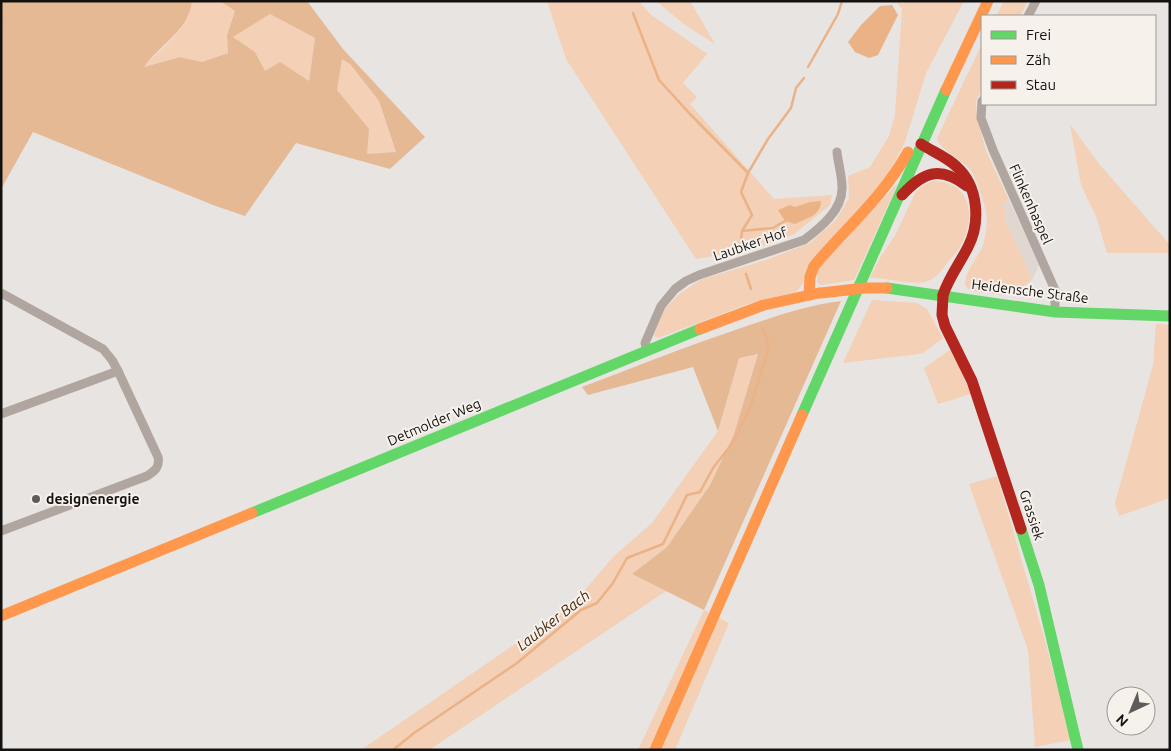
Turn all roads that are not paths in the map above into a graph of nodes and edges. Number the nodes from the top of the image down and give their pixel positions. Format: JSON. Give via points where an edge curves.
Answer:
{"nodes":[{"id":1,"x":988,"y":1,"type":"edge"},
{"id":2,"x":1036,"y":1,"type":"edge"},
{"id":3,"x":981,"y":15,"type":"edge"},
{"id":4,"x":981,"y":15,"type":"edge"},
{"id":5,"x":1029,"y":15,"type":"edge"},
{"id":6,"x":939,"y":104,"type":"junction"},
{"id":7,"x":982,"y":105,"type":"edge"},
{"id":8,"x":921,"y":144,"type":"junction"},
{"id":9,"x":837,"y":152,"type":"dead end"},
{"id":10,"x":970,"y":189,"type":"junction"},
{"id":11,"x":894,"y":205,"type":"junction"},
{"id":12,"x":887,"y":288,"type":"joint"},
{"id":13,"x":1,"y":293,"type":"edge"},
{"id":14,"x":815,"y":294,"type":"junction"},
{"id":15,"x":943,"y":295,"type":"junction"},
{"id":16,"x":1054,"y":312,"type":"junction"},
{"id":17,"x":1170,"y":316,"type":"edge"},
{"id":18,"x":647,"y":350,"type":"junction"},
{"id":19,"x":118,"y":371,"type":"junction"},
{"id":20,"x":1,"y":414,"type":"edge"},
{"id":21,"x":1,"y":532,"type":"edge"},
{"id":22,"x":1,"y":616,"type":"edge"},
{"id":23,"x":655,"y":750,"type":"edge"},
{"id":24,"x":1078,"y":750,"type":"edge"}],
"edges":[{"from":1,"to":3,"type":"street"},
{"from":2,"to":5,"type":"street"},
{"from":4,"to":6,"type":"street"},
{"from":6,"to":8,"type":"street"},
{"from":6,"to":14,"type":"street","via":[[919,130],[905,159],[879,196],[814,266],[810,278]]},
{"from":7,"to":16,"type":"street","name":"Flinkenhaspel","via":[[984,127],[993,150],[1055,290]]},
{"from":8,"to":10,"type":"street","via":[[958,167]]},
{"from":8,"to":11,"type":"street"},
{"from":9,"to":18,"type":"street","name":"Laubker Hof","via":[[841,198],[818,230],[804,240],[699,275],[675,289],[661,306],[645,343]]},
{"from":10,"to":11,"type":"street","via":[[947,173],[936,172],[917,180]]},
{"from":10,"to":15,"type":"street","via":[[976,214],[974,231],[946,283]]},
{"from":11,"to":23,"type":"street"},
{"from":12,"to":14,"type":"street","name":"Detmolder Weg","bridge":true},
{"from":12,"to":15,"type":"street","name":"Heidensche Straße"},
{"from":13,"to":19,"type":"street","via":[[103,349]]},
{"from":14,"to":18,"type":"street","name":"Detmolder Weg","via":[[740,313]]},
{"from":15,"to":16,"type":"street","name":"Heidensche Straße"},
{"from":15,"to":24,"type":"street","name":"Grassiek","via":[[945,326],[972,380],[1039,585]]},
{"from":16,"to":17,"type":"street","name":"Heidensche Straße"},
{"from":18,"to":22,"type":"street","name":"Detmolder Weg"},
{"from":19,"to":20,"type":"street"},
{"from":19,"to":21,"type":"street","via":[[158,457],[158,467],[147,476]]}]}
